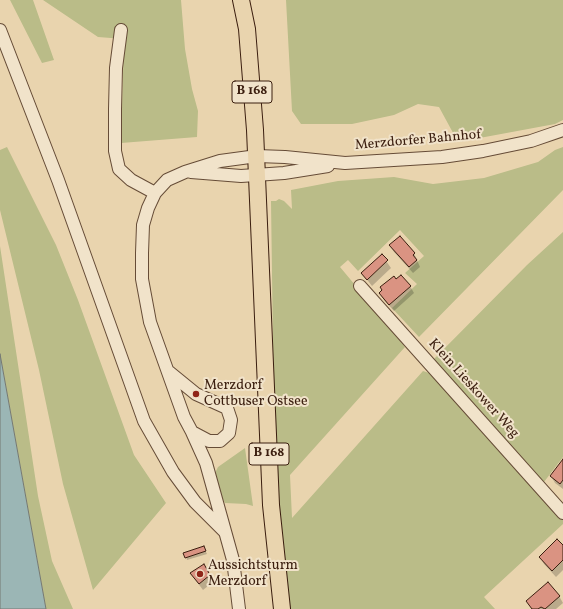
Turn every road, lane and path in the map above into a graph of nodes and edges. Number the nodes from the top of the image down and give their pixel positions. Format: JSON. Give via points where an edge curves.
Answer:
{"nodes":[{"id":1,"x":241,"y":0,"type":"edge"},
{"id":2,"x":0,"y":30,"type":"edge"},
{"id":3,"x":121,"y":30,"type":"dead end"},
{"id":4,"x":563,"y":130,"type":"edge"},
{"id":5,"x":257,"y":156,"type":"junction"},
{"id":6,"x":345,"y":163,"type":"junction"},
{"id":7,"x":186,"y":172,"type":"junction"},
{"id":8,"x":258,"y":175,"type":"junction"},
{"id":9,"x":155,"y":193,"type":"junction"},
{"id":10,"x":360,"y":286,"type":"dead end"},
{"id":11,"x":169,"y":372,"type":"junction"},
{"id":12,"x":192,"y":432,"type":"junction"},
{"id":13,"x":563,"y":513,"type":"edge"},
{"id":14,"x":227,"y":534,"type":"junction"},
{"id":15,"x":239,"y":609,"type":"edge"},
{"id":16,"x":282,"y":609,"type":"edge"}],
"edges":[{"from":1,"to":5,"type":"main road","number":"B 168","via":[[247,29]]},
{"from":2,"to":14,"type":"street","via":[[58,180],[144,421],[173,472],[195,502]]},
{"from":3,"to":9,"type":"street","via":[[116,68],[115,151],[119,169],[131,180]]},
{"from":4,"to":6,"type":"street","name":"Merzdorfer Bahnhof","via":[[531,141],[483,151],[442,157]]},
{"from":5,"to":6,"type":"street"},
{"from":5,"to":7,"type":"street","via":[[220,161]]},
{"from":5,"to":8,"type":"main road","number":"B 168"},
{"from":6,"to":8,"type":"street"},
{"from":7,"to":8,"type":"street","via":[[226,176]]},
{"from":7,"to":9,"type":"street","via":[[167,180]]},
{"from":8,"to":16,"type":"main road","number":"B 168","via":[[271,505]]},
{"from":9,"to":11,"type":"street","via":[[143,225],[142,279],[150,322]]},
{"from":10,"to":13,"type":"street","name":"Klein Lieskower Weg"},
{"from":11,"to":12,"type":"street","via":[[184,417]]},
{"from":11,"to":12,"type":"street","via":[[196,394],[227,408],[231,420],[229,433],[220,441],[209,441]]},
{"from":12,"to":14,"type":"street","via":[[206,463]]},
{"from":14,"to":15,"type":"street"}]}
